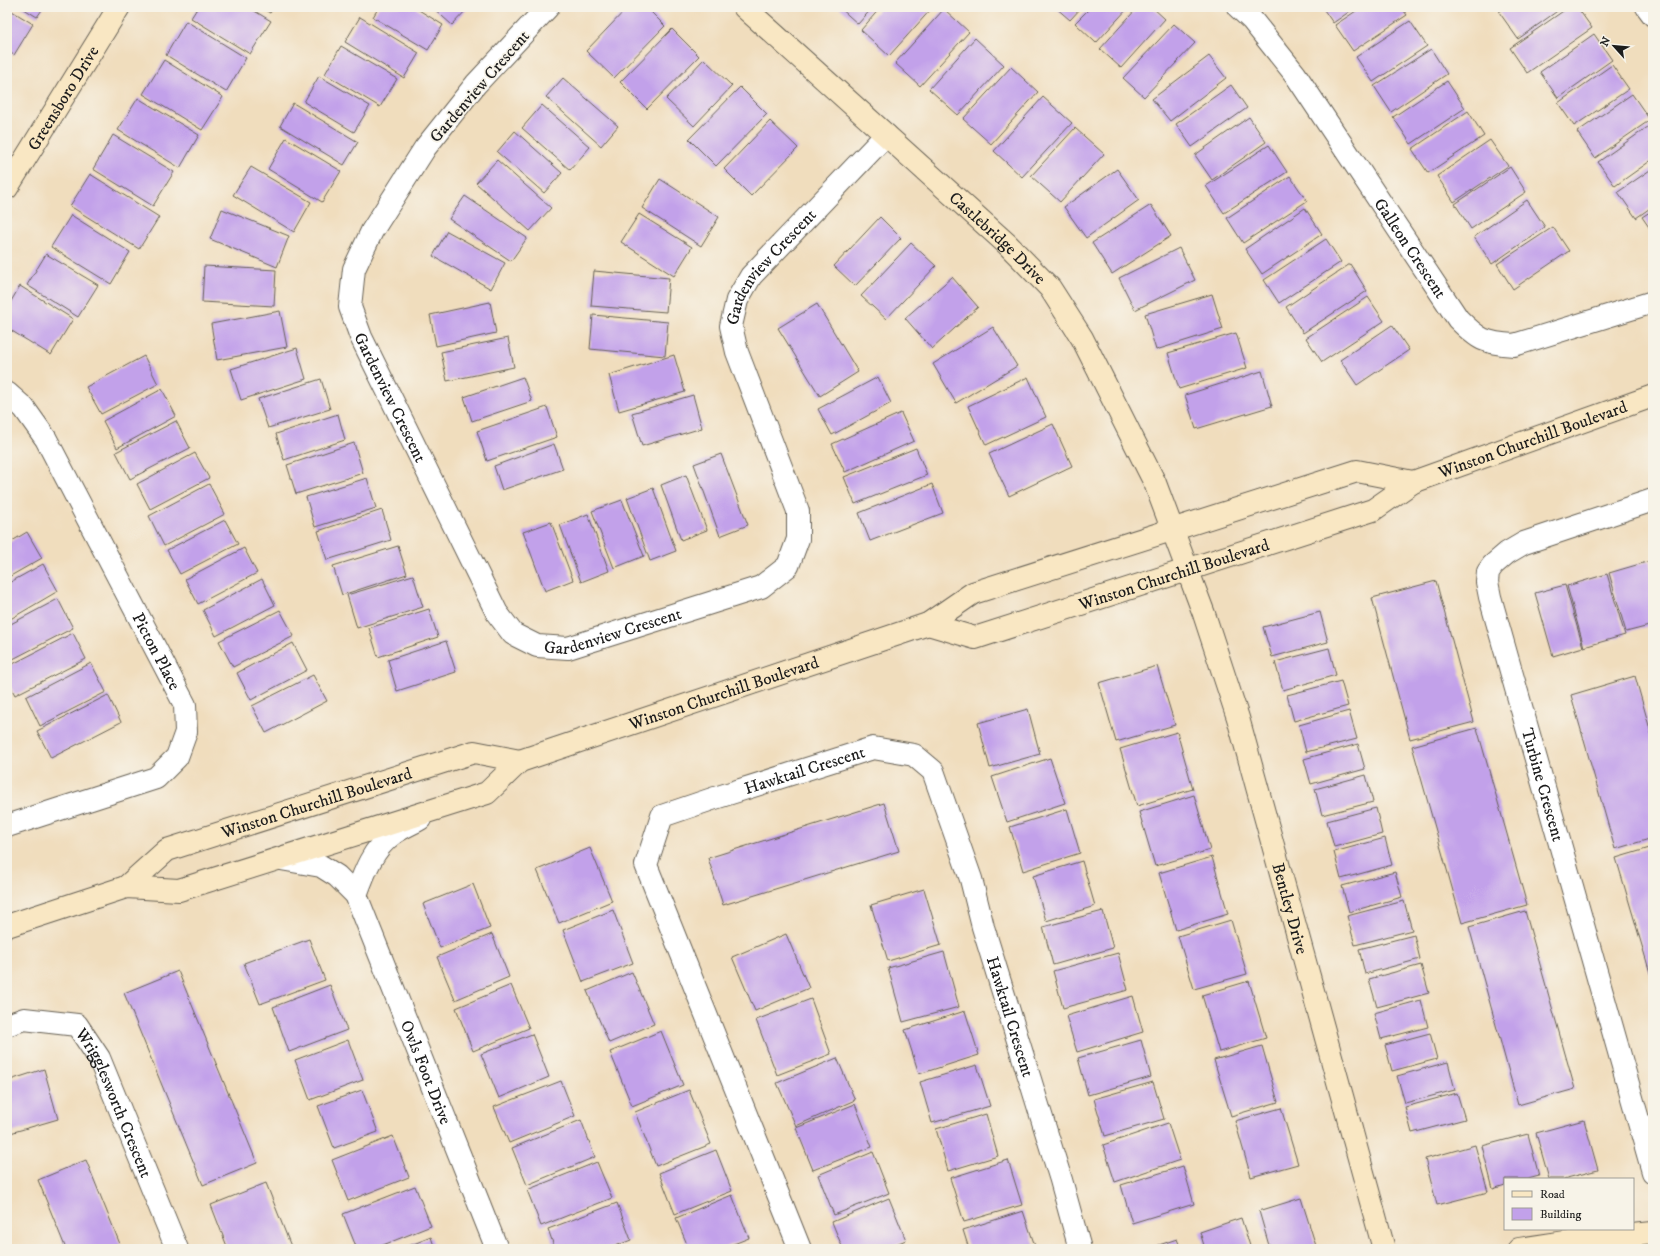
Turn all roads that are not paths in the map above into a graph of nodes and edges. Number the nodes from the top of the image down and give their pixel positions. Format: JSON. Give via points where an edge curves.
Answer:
{"nodes":[{"id":1,"x":119,"y":7,"type":"edge"},
{"id":2,"x":548,"y":7,"type":"edge"},
{"id":3,"x":744,"y":7,"type":"edge"},
{"id":4,"x":1238,"y":7,"type":"edge"},
{"id":5,"x":1648,"y":7,"type":"edge"},
{"id":6,"x":1653,"y":15,"type":"edge"},
{"id":7,"x":886,"y":134,"type":"junction"},
{"id":8,"x":7,"y":188,"type":"edge"},
{"id":9,"x":1653,"y":302,"type":"edge"},
{"id":10,"x":7,"y":392,"type":"edge"},
{"id":11,"x":1653,"y":396,"type":"edge"},
{"id":12,"x":1412,"y":482,"type":"junction"},
{"id":13,"x":1653,"y":500,"type":"edge"},
{"id":14,"x":1172,"y":529,"type":"junction"},
{"id":15,"x":1188,"y":570,"type":"junction"},
{"id":16,"x":928,"y":624,"type":"junction"},
{"id":17,"x":520,"y":761,"type":"junction"},
{"id":18,"x":436,"y":809,"type":"junction"},
{"id":19,"x":7,"y":826,"type":"edge"},
{"id":20,"x":281,"y":859,"type":"junction"},
{"id":21,"x":126,"y":887,"type":"junction"},
{"id":22,"x":356,"y":895,"type":"junction"},
{"id":23,"x":7,"y":926,"type":"edge"},
{"id":24,"x":7,"y":1025,"type":"edge"},
{"id":25,"x":1653,"y":1172,"type":"edge"},
{"id":26,"x":1653,"y":1233,"type":"edge"},
{"id":27,"x":177,"y":1249,"type":"edge"},
{"id":28,"x":497,"y":1249,"type":"edge"},
{"id":29,"x":800,"y":1249,"type":"edge"},
{"id":30,"x":1080,"y":1249,"type":"edge"},
{"id":31,"x":1384,"y":1249,"type":"edge"},
{"id":32,"x":1519,"y":1249,"type":"edge"}],
"edges":[{"from":1,"to":8,"type":"main road","name":"Greensboro Drive"},
{"from":2,"to":7,"type":"street","name":"Gardenview Crescent","via":[[476,84],[425,148],[372,232],[354,269],[350,307],[361,337],[497,613],[513,634],[537,646],[568,648],[753,590],[761,587],[788,566],[798,539],[798,511],[737,352],[731,326],[738,300],[751,276]]},
{"from":3,"to":7,"type":"main road","name":"Castlebridge Drive"},
{"from":4,"to":9,"type":"street","name":"Galleon Crescent","via":[[1252,20],[1295,74],[1458,319],[1473,334],[1491,344],[1514,345]]},
{"from":5,"to":6,"type":"street"},
{"from":7,"to":14,"type":"main road","name":"Castlebridge Drive","via":[[1007,244],[1050,288],[1082,338],[1155,483]]},
{"from":10,"to":19,"type":"street","name":"Picton Place","via":[[24,408],[50,446],[185,705],[186,732],[176,757],[156,778]]},
{"from":11,"to":12,"type":"main road","name":"Winston Churchill Boulevard"},
{"from":12,"to":14,"type":"main road","name":"Winston Churchill Boulevard","via":[[1357,471]]},
{"from":12,"to":15,"type":"main road","name":"Winston Churchill Boulevard","via":[[1373,510]]},
{"from":13,"to":25,"type":"street","name":"Turbine Crescent","via":[[1524,543],[1493,565],[1488,572],[1487,582]]},
{"from":14,"to":15,"type":"main road","name":"Castlebridge Drive"},
{"from":14,"to":16,"type":"main road","name":"Winston Churchill Boulevard","via":[[973,593]]},
{"from":15,"to":16,"type":"main road","name":"Winston Churchill Boulevard","via":[[975,638]]},
{"from":15,"to":31,"type":"main road","name":"Bentley Drive","via":[[1238,718]]},
{"from":16,"to":17,"type":"main road","name":"Winston Churchill Boulevard"},
{"from":17,"to":18,"type":"main road","name":"Winston Churchill Boulevard","via":[[487,793]]},
{"from":17,"to":21,"type":"main road","name":"Winston Churchill Boulevard","via":[[474,752],[167,850]]},
{"from":18,"to":20,"type":"main road","name":"Winston Churchill Boulevard"},
{"from":18,"to":22,"type":"street","via":[[392,835],[367,866]]},
{"from":20,"to":21,"type":"main road","name":"Winston Churchill Boulevard","via":[[179,890]]},
{"from":20,"to":22,"type":"street","name":"Owls Foot Drive","via":[[321,866],[337,876]]},
{"from":21,"to":23,"type":"main road","name":"Winston Churchill Boulevard"},
{"from":22,"to":28,"type":"street","name":"Owls Foot Drive"},
{"from":24,"to":27,"type":"street","name":"Wrigglesworth Crescent","via":[[24,1019],[77,1025],[99,1058]]},
{"from":26,"to":32,"type":"main road"},
{"from":29,"to":30,"type":"street","name":"Hawktail Crescent","via":[[646,865],[662,816],[873,748],[914,755],[933,771],[971,879],[983,927],[1062,1180]]}]}
